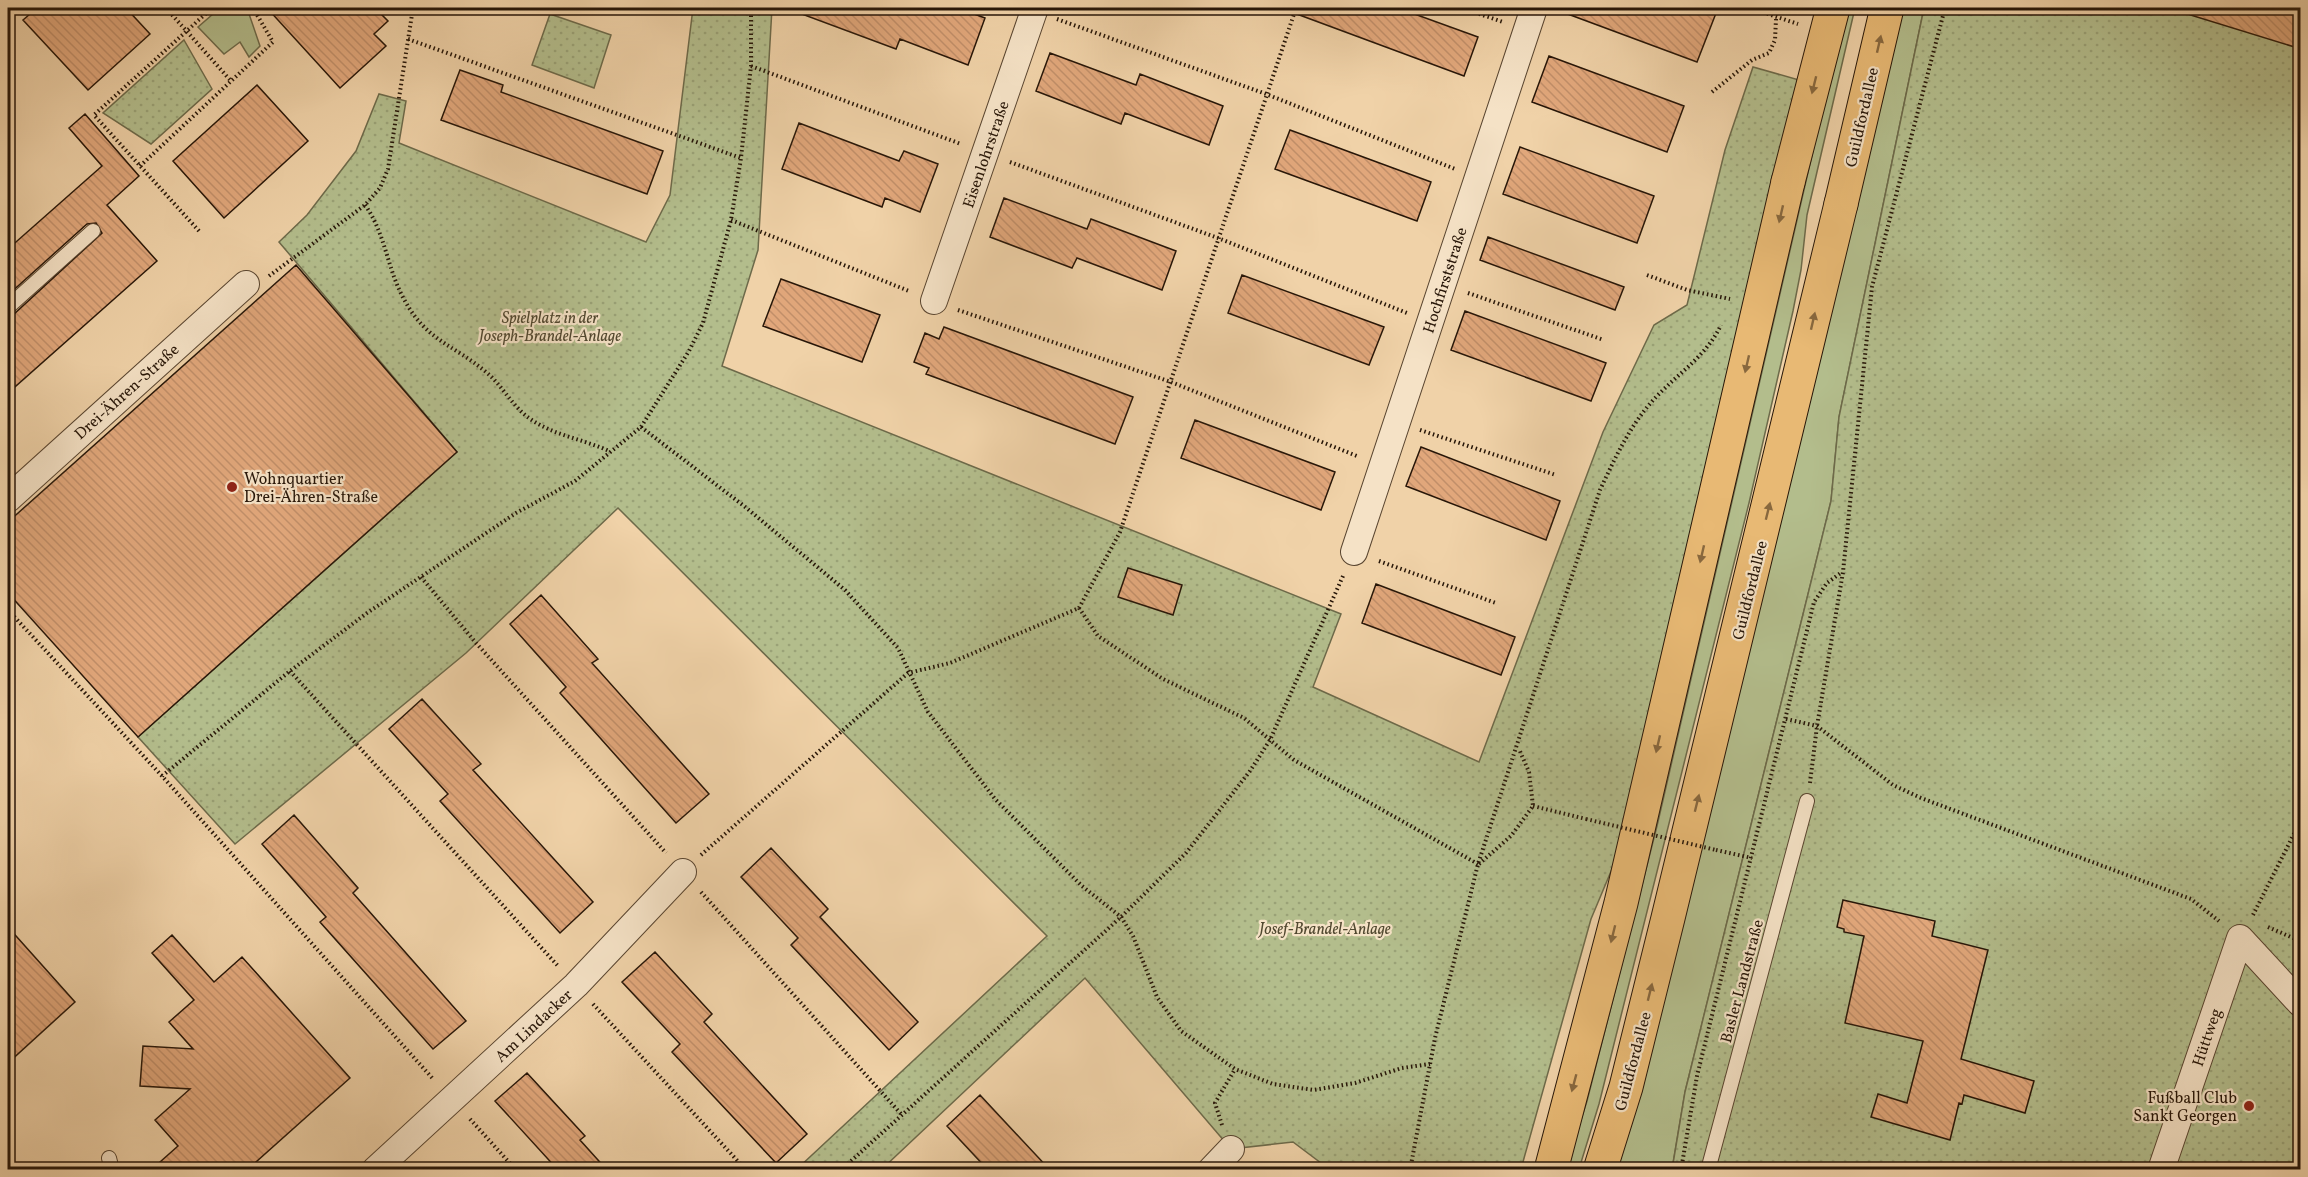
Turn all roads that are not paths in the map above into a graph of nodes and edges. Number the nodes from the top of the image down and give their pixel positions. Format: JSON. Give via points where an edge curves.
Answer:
{"nodes":[{"id":1,"x":1887,"y":8,"type":"edge"},
{"id":2,"x":1034,"y":9,"type":"edge"},
{"id":3,"x":1819,"y":12,"type":"edge"},
{"id":4,"x":1530,"y":19,"type":"edge"},
{"id":5,"x":93,"y":231,"type":"dead end"},
{"id":6,"x":246,"y":284,"type":"road end"},
{"id":7,"x":934,"y":301,"type":"road end"},
{"id":8,"x":8,"y":307,"type":"edge"},
{"id":9,"x":8,"y":499,"type":"edge"},
{"id":10,"x":1354,"y":552,"type":"road end"},
{"id":11,"x":1808,"y":801,"type":"road end"},
{"id":12,"x":683,"y":872,"type":"road end"},
{"id":13,"x":2301,"y":1003,"type":"edge"},
{"id":14,"x":1231,"y":1149,"type":"road end"},
{"id":15,"x":375,"y":1170,"type":"edge"},
{"id":16,"x":1211,"y":1170,"type":"edge"},
{"id":17,"x":1551,"y":1170,"type":"edge"},
{"id":18,"x":1600,"y":1170,"type":"edge"},
{"id":19,"x":1708,"y":1170,"type":"edge"},
{"id":20,"x":2161,"y":1170,"type":"edge"}],
"edges":[{"from":18,"to":1,"type":"main road","name":"Guildfordallee","one_way":true,"via":[[1626,1087],[1657,963]]},
{"from":2,"to":7,"type":"street","name":"Eisenlohrstraße"},
{"from":3,"to":17,"type":"main road","one_way":true,"via":[[1788,182],[1621,903]]},
{"from":4,"to":10,"type":"street","name":"Hochfirststraße"},
{"from":5,"to":8,"type":"lane"},
{"from":6,"to":9,"type":"street","name":"Drei-Ähren-Straße"},
{"from":11,"to":19,"type":"lane","name":"Basler Landstraße"},
{"from":12,"to":15,"type":"street","name":"Am Lindacker","via":[[576,985]]},
{"from":13,"to":20,"type":"street","name":"Hüttweg","via":[[2245,928]]},
{"from":14,"to":16,"type":"street"}]}
